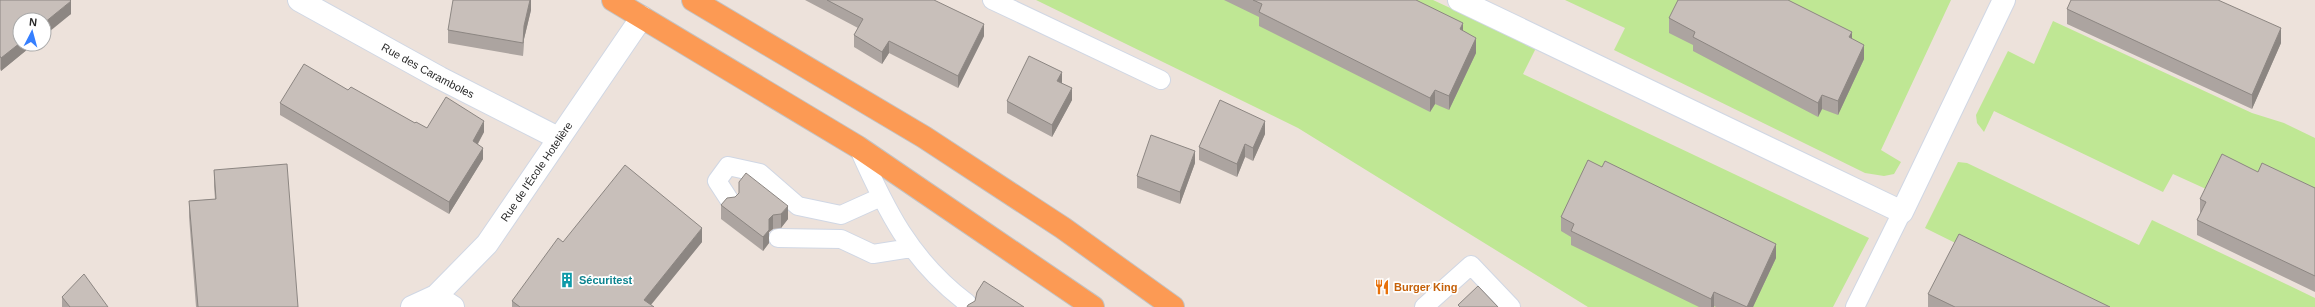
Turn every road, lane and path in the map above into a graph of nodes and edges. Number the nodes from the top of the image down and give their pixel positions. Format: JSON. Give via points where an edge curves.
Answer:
{"nodes":[{"id":1,"x":299,"y":0,"type":"edge"},
{"id":2,"x":613,"y":0,"type":"edge"},
{"id":3,"x":693,"y":0,"type":"edge"},
{"id":4,"x":992,"y":0,"type":"edge"},
{"id":5,"x":1459,"y":0,"type":"edge"},
{"id":6,"x":2004,"y":0,"type":"edge"},
{"id":7,"x":642,"y":17,"type":"junction"},
{"id":8,"x":1161,"y":80,"type":"dead end"},
{"id":9,"x":558,"y":138,"type":"junction"},
{"id":10,"x":858,"y":147,"type":"junction"},
{"id":11,"x":881,"y":197,"type":"junction"},
{"id":12,"x":730,"y":201,"type":"edge"},
{"id":13,"x":1902,"y":212,"type":"junction"},
{"id":14,"x":778,"y":238,"type":"dead end"},
{"id":15,"x":911,"y":248,"type":"junction"},
{"id":16,"x":444,"y":302,"type":"edge"},
{"id":17,"x":967,"y":303,"type":"dead end"},
{"id":18,"x":412,"y":307,"type":"edge"},
{"id":19,"x":1094,"y":307,"type":"edge"},
{"id":20,"x":1173,"y":307,"type":"edge"},
{"id":21,"x":1424,"y":307,"type":"edge"},
{"id":22,"x":1512,"y":307,"type":"edge"},
{"id":23,"x":1855,"y":307,"type":"edge"}],
"edges":[{"from":1,"to":9,"type":"street","name":"Rue des Caramboles","via":[[440,78]]},
{"from":2,"to":7,"type":"highway"},
{"from":3,"to":20,"type":"highway","via":[[924,137],[1063,228]]},
{"from":4,"to":8,"type":"lane"},
{"from":5,"to":13,"type":"street"},
{"from":6,"to":13,"type":"street"},
{"from":7,"to":9,"type":"street","name":"Rue de l'École Hotelière"},
{"from":7,"to":10,"type":"highway"},
{"from":9,"to":16,"type":"street","name":"Rue de l'École Hotelière","via":[[487,244]]},
{"from":10,"to":11,"type":"lane"},
{"from":10,"to":19,"type":"highway"},
{"from":11,"to":12,"type":"lane","via":[[841,216],[798,206],[760,173],[728,166],[717,181]]},
{"from":11,"to":15,"type":"lane"},
{"from":13,"to":23,"type":"lane"},
{"from":14,"to":15,"type":"lane","via":[[841,239],[873,254]]},
{"from":15,"to":17,"type":"lane","via":[[922,263]]},
{"from":16,"to":18,"type":"street","name":"Rue de l'École Hotelière"},
{"from":21,"to":22,"type":"lane","via":[[1471,265]]}]}
